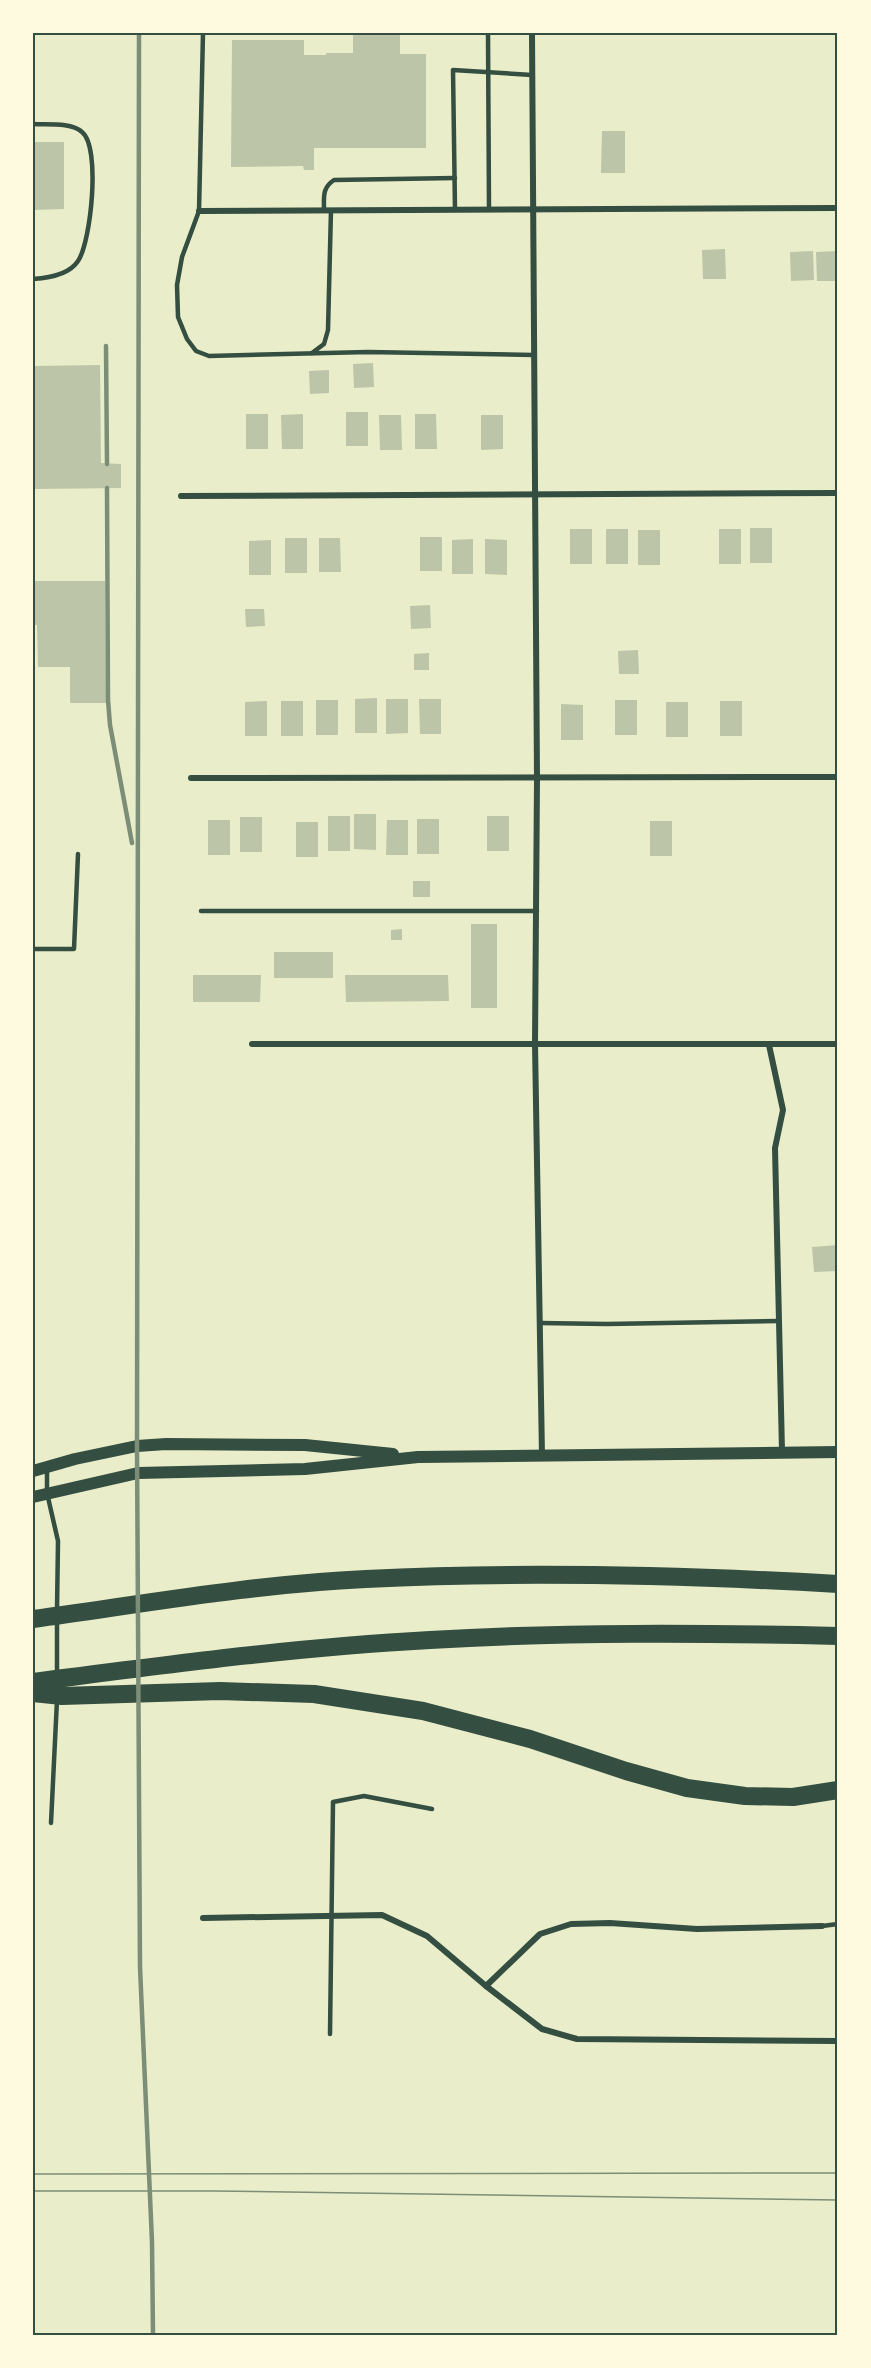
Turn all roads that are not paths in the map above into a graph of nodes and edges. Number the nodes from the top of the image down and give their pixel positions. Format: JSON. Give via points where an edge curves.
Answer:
{"nodes":[{"id":1,"x":203,"y":33,"type":"edge"},
{"id":2,"x":488,"y":33,"type":"edge"},
{"id":3,"x":532,"y":33,"type":"edge"},
{"id":4,"x":487,"y":74,"type":"junction"},
{"id":5,"x":532,"y":75,"type":"junction"},
{"id":6,"x":33,"y":124,"type":"edge"},
{"id":7,"x":455,"y":178,"type":"junction"},
{"id":8,"x":533,"y":208,"type":"junction"},
{"id":9,"x":838,"y":208,"type":"edge"},
{"id":10,"x":328,"y":210,"type":"junction"},
{"id":11,"x":455,"y":210,"type":"junction"},
{"id":12,"x":489,"y":210,"type":"junction"},
{"id":13,"x":200,"y":211,"type":"junction"},
{"id":14,"x":33,"y":279,"type":"edge"},
{"id":15,"x":312,"y":353,"type":"junction"},
{"id":16,"x":534,"y":355,"type":"junction"},
{"id":17,"x":838,"y":493,"type":"edge"},
{"id":18,"x":535,"y":494,"type":"junction"},
{"id":19,"x":182,"y":496,"type":"dead end"},
{"id":20,"x":838,"y":777,"type":"edge"},
{"id":21,"x":191,"y":778,"type":"dead end"},
{"id":22,"x":537,"y":779,"type":"junction"},
{"id":23,"x":78,"y":854,"type":"dead end"},
{"id":24,"x":201,"y":911,"type":"dead end"},
{"id":25,"x":537,"y":911,"type":"junction"},
{"id":26,"x":33,"y":949,"type":"edge"},
{"id":27,"x":252,"y":1044,"type":"dead end"},
{"id":28,"x":536,"y":1044,"type":"junction"},
{"id":29,"x":838,"y":1044,"type":"edge"},
{"id":30,"x":769,"y":1045,"type":"junction"},
{"id":31,"x":779,"y":1321,"type":"junction"},
{"id":32,"x":540,"y":1323,"type":"junction"},
{"id":33,"x":782,"y":1451,"type":"junction"},
{"id":34,"x":838,"y":1452,"type":"edge"},
{"id":35,"x":542,"y":1456,"type":"junction"},
{"id":36,"x":418,"y":1457,"type":"junction"},
{"id":37,"x":47,"y":1467,"type":"junction"},
{"id":38,"x":33,"y":1471,"type":"edge"},
{"id":39,"x":47,"y":1493,"type":"junction"},
{"id":40,"x":33,"y":1497,"type":"edge"},
{"id":41,"x":838,"y":1584,"type":"edge"},
{"id":42,"x":33,"y":1619,"type":"edge"},
{"id":43,"x":838,"y":1636,"type":"edge"},
{"id":44,"x":33,"y":1682,"type":"edge"},
{"id":45,"x":33,"y":1693,"type":"edge"},
{"id":46,"x":838,"y":1790,"type":"edge"},
{"id":47,"x":432,"y":1809,"type":"dead end"},
{"id":48,"x":51,"y":1823,"type":"dead end"},
{"id":49,"x":332,"y":1916,"type":"junction"},
{"id":50,"x":202,"y":1918,"type":"dead end"},
{"id":51,"x":838,"y":1924,"type":"edge"},
{"id":52,"x":822,"y":1926,"type":"joint"},
{"id":53,"x":486,"y":1986,"type":"junction"},
{"id":54,"x":330,"y":2034,"type":"dead end"},
{"id":55,"x":838,"y":2041,"type":"edge"}],
"edges":[{"from":1,"to":13,"type":"lane"},
{"from":2,"to":4,"type":"lane"},
{"from":3,"to":5,"type":"street"},
{"from":4,"to":5,"type":"lane"},
{"from":4,"to":7,"type":"lane","via":[[453,70]]},
{"from":4,"to":12,"type":"lane"},
{"from":5,"to":8,"type":"street"},
{"from":6,"to":14,"type":"lane","via":[[82,131],[90,142],[93,171],[85,248],[63,274]]},
{"from":7,"to":10,"type":"lane","via":[[334,180],[324,190]]},
{"from":7,"to":11,"type":"lane"},
{"from":8,"to":9,"type":"street"},
{"from":8,"to":12,"type":"street"},
{"from":8,"to":16,"type":"street"},
{"from":10,"to":11,"type":"street"},
{"from":10,"to":13,"type":"street"},
{"from":10,"to":15,"type":"lane","via":[[328,330],[324,344]]},
{"from":11,"to":12,"type":"street"},
{"from":13,"to":15,"type":"lane","via":[[182,257],[177,285],[178,317],[196,351],[209,356]]},
{"from":15,"to":16,"type":"lane"},
{"from":16,"to":18,"type":"street"},
{"from":17,"to":18,"type":"street"},
{"from":18,"to":19,"type":"street"},
{"from":18,"to":22,"type":"street"},
{"from":20,"to":22,"type":"street"},
{"from":21,"to":22,"type":"street"},
{"from":22,"to":25,"type":"street"},
{"from":23,"to":26,"type":"lane","via":[[74,949]]},
{"from":24,"to":25,"type":"lane"},
{"from":25,"to":28,"type":"street"},
{"from":27,"to":28,"type":"street"},
{"from":28,"to":30,"type":"street"},
{"from":28,"to":32,"type":"street"},
{"from":29,"to":30,"type":"street"},
{"from":30,"to":31,"type":"street","via":[[783,1110],[775,1148]]},
{"from":31,"to":32,"type":"lane"},
{"from":31,"to":33,"type":"street"},
{"from":32,"to":35,"type":"street"},
{"from":33,"to":34,"type":"main road"},
{"from":33,"to":35,"type":"main road"},
{"from":35,"to":36,"type":"main road"},
{"from":36,"to":37,"type":"main road","via":[[305,1445],[204,1443],[137,1446]]},
{"from":36,"to":39,"type":"main road","via":[[305,1469],[138,1473]]},
{"from":37,"to":38,"type":"main road"},
{"from":37,"to":39,"type":"lane"},
{"from":39,"to":40,"type":"main road"},
{"from":39,"to":48,"type":"lane","via":[[58,1541],[57,1725]]},
{"from":41,"to":42,"type":"highway","via":[[666,1576],[365,1579],[219,1593]]},
{"from":43,"to":44,"type":"highway","via":[[573,1634],[430,1640],[221,1657]]},
{"from":45,"to":46,"type":"highway","via":[[314,1694],[423,1711],[530,1739],[687,1788],[781,1797]]},
{"from":47,"to":49,"type":"lane","via":[[364,1796],[333,1802]]},
{"from":49,"to":50,"type":"street"},
{"from":49,"to":53,"type":"street","via":[[382,1915],[391,1919],[427,1936]]},
{"from":49,"to":54,"type":"lane"},
{"from":51,"to":52,"type":"lane"},
{"from":52,"to":53,"type":"street","via":[[697,1929],[571,1924],[540,1934]]},
{"from":53,"to":55,"type":"street","via":[[542,2029],[577,2039]]}]}
